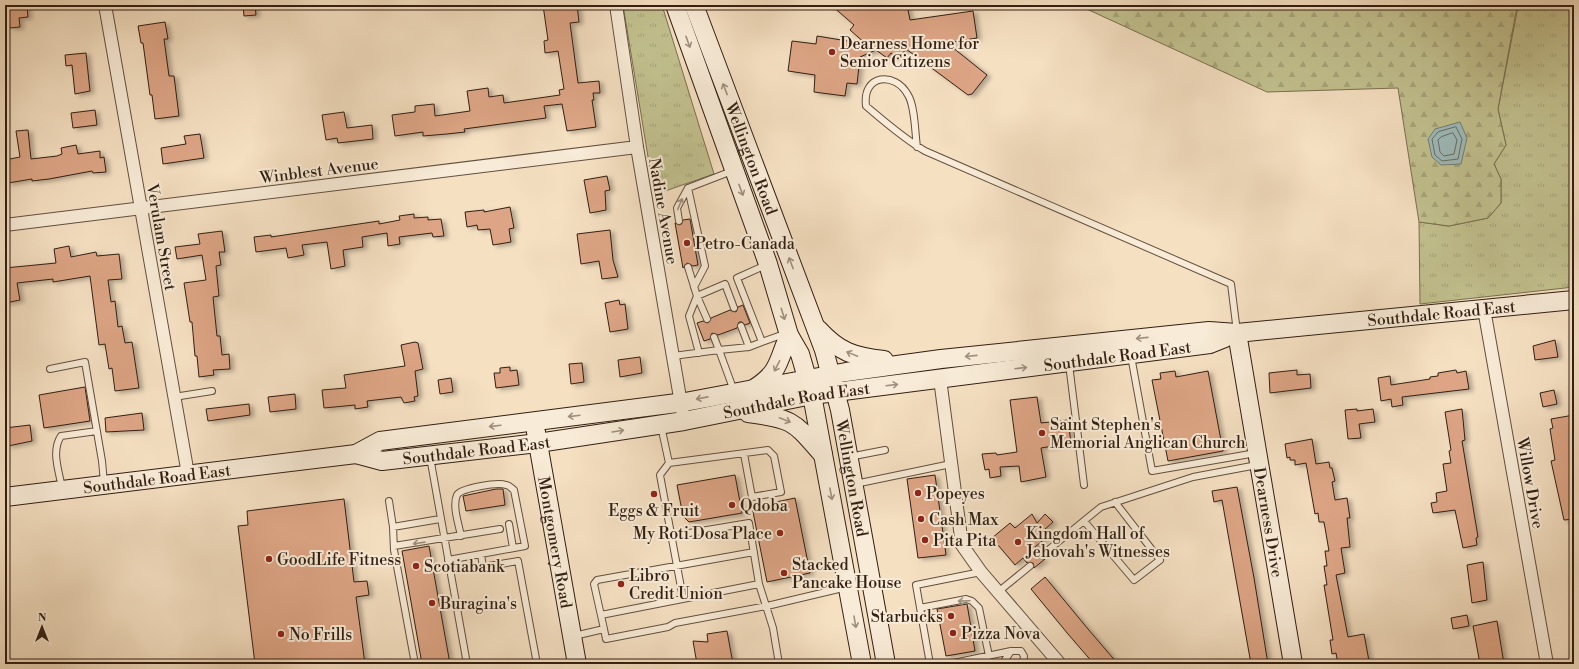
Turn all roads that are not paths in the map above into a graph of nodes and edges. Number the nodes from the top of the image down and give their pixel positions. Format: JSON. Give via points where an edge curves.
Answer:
{"nodes":[{"id":1,"x":105,"y":5,"type":"edge"},
{"id":2,"x":616,"y":5,"type":"edge"},
{"id":3,"x":675,"y":5,"type":"edge"},
{"id":4,"x":694,"y":5,"type":"edge"},
{"id":5,"x":637,"y":147,"type":"junction"},
{"id":6,"x":917,"y":147,"type":"junction"},
{"id":7,"x":734,"y":170,"type":"junction"},
{"id":8,"x":688,"y":188,"type":"junction"},
{"id":9,"x":141,"y":208,"type":"junction"},
{"id":10,"x":679,"y":221,"type":"dead end"},
{"id":11,"x":5,"y":225,"type":"edge"},
{"id":12,"x":768,"y":264,"type":"junction"},
{"id":13,"x":688,"y":267,"type":"dead end"},
{"id":14,"x":737,"y":278,"type":"junction"},
{"id":15,"x":725,"y":284,"type":"junction"},
{"id":16,"x":694,"y":287,"type":"junction"},
{"id":17,"x":697,"y":296,"type":"junction"},
{"id":18,"x":1574,"y":300,"type":"edge"},
{"id":19,"x":734,"y":308,"type":"dead end"},
{"id":20,"x":1484,"y":309,"type":"junction"},
{"id":21,"x":707,"y":319,"type":"dead end"},
{"id":22,"x":815,"y":325,"type":"junction"},
{"id":23,"x":741,"y":326,"type":"dead end"},
{"id":24,"x":1237,"y":333,"type":"junction"},
{"id":25,"x":788,"y":334,"type":"junction"},
{"id":26,"x":714,"y":337,"type":"dead end"},
{"id":27,"x":762,"y":342,"type":"junction"},
{"id":28,"x":749,"y":347,"type":"junction"},
{"id":29,"x":719,"y":350,"type":"junction"},
{"id":30,"x":699,"y":353,"type":"junction"},
{"id":31,"x":1130,"y":354,"type":"junction"},
{"id":32,"x":673,"y":356,"type":"junction"},
{"id":33,"x":1069,"y":362,"type":"junction"},
{"id":34,"x":904,"y":364,"type":"junction"},
{"id":35,"x":50,"y":369,"type":"dead end"},
{"id":36,"x":830,"y":375,"type":"junction"},
{"id":37,"x":940,"y":379,"type":"junction"},
{"id":38,"x":809,"y":387,"type":"junction"},
{"id":39,"x":754,"y":388,"type":"junction"},
{"id":40,"x":212,"y":391,"type":"dead end"},
{"id":41,"x":734,"y":392,"type":"junction"},
{"id":42,"x":834,"y":392,"type":"junction"},
{"id":43,"x":174,"y":397,"type":"junction"},
{"id":44,"x":681,"y":402,"type":"junction"},
{"id":45,"x":733,"y":411,"type":"junction"},
{"id":46,"x":534,"y":421,"type":"junction"},
{"id":47,"x":684,"y":421,"type":"junction"},
{"id":48,"x":661,"y":424,"type":"junction"},
{"id":49,"x":97,"y":431,"type":"junction"},
{"id":50,"x":538,"y":443,"type":"junction"},
{"id":51,"x":885,"y":450,"type":"dead end"},
{"id":52,"x":356,"y":454,"type":"junction"},
{"id":53,"x":744,"y":454,"type":"junction"},
{"id":54,"x":430,"y":455,"type":"junction"},
{"id":55,"x":823,"y":456,"type":"junction"},
{"id":56,"x":848,"y":458,"type":"junction"},
{"id":57,"x":1258,"y":458,"type":"junction"},
{"id":58,"x":669,"y":464,"type":"junction"},
{"id":59,"x":951,"y":464,"type":"junction"},
{"id":60,"x":188,"y":474,"type":"junction"},
{"id":61,"x":104,"y":484,"type":"junction"},
{"id":62,"x":853,"y":484,"type":"junction"},
{"id":63,"x":1084,"y":485,"type":"dead end"},
{"id":64,"x":62,"y":490,"type":"junction"},
{"id":65,"x":5,"y":496,"type":"edge"},
{"id":66,"x":389,"y":501,"type":"dead end"},
{"id":67,"x":1115,"y":502,"type":"junction"},
{"id":68,"x":440,"y":519,"type":"junction"},
{"id":69,"x":1084,"y":521,"type":"junction"},
{"id":70,"x":509,"y":524,"type":"dead end"},
{"id":71,"x":393,"y":527,"type":"junction"},
{"id":72,"x":500,"y":529,"type":"dead end"},
{"id":73,"x":461,"y":536,"type":"junction"},
{"id":74,"x":671,"y":536,"type":"junction"},
{"id":75,"x":444,"y":539,"type":"junction"},
{"id":76,"x":394,"y":546,"type":"junction"},
{"id":77,"x":513,"y":548,"type":"junction"},
{"id":78,"x":754,"y":552,"type":"junction"},
{"id":79,"x":481,"y":554,"type":"junction"},
{"id":80,"x":1042,"y":555,"type":"dead end"},
{"id":81,"x":448,"y":560,"type":"junction"},
{"id":82,"x":677,"y":566,"type":"junction"},
{"id":83,"x":1030,"y":566,"type":"dead end"},
{"id":84,"x":980,"y":572,"type":"junction"},
{"id":85,"x":759,"y":584,"type":"junction"},
{"id":86,"x":849,"y":587,"type":"junction"},
{"id":87,"x":998,"y":592,"type":"junction"},
{"id":88,"x":683,"y":598,"type":"junction"},
{"id":89,"x":767,"y":606,"type":"junction"},
{"id":90,"x":920,"y":608,"type":"junction"},
{"id":91,"x":601,"y":615,"type":"junction"},
{"id":92,"x":604,"y":629,"type":"junction"},
{"id":93,"x":572,"y":636,"type":"junction"},
{"id":94,"x":1011,"y":651,"type":"junction"},
{"id":95,"x":989,"y":656,"type":"junction"},
{"id":96,"x":415,"y":664,"type":"edge"},
{"id":97,"x":467,"y":664,"type":"edge"},
{"id":98,"x":537,"y":664,"type":"edge"},
{"id":99,"x":577,"y":664,"type":"edge"},
{"id":100,"x":778,"y":664,"type":"edge"},
{"id":101,"x":862,"y":664,"type":"edge"},
{"id":102,"x":886,"y":664,"type":"edge"},
{"id":103,"x":930,"y":664,"type":"edge"},
{"id":104,"x":949,"y":664,"type":"edge"},
{"id":105,"x":1005,"y":664,"type":"edge"},
{"id":106,"x":1023,"y":664,"type":"edge"},
{"id":107,"x":1060,"y":664,"type":"edge"},
{"id":108,"x":1293,"y":664,"type":"edge"},
{"id":109,"x":1547,"y":664,"type":"edge"}],
"edges":[{"from":1,"to":9,"type":"street","name":"Verulam Street"},
{"from":2,"to":5,"type":"street","name":"Nadine Avenue"},
{"from":3,"to":7,"type":"main road","name":"Wellington Road","one_way":true},
{"from":22,"to":4,"type":"main road","name":"Wellington Road","one_way":true},
{"from":5,"to":9,"type":"street","name":"Winblest Avenue"},
{"from":5,"to":32,"type":"street","name":"Nadine Avenue"},
{"from":6,"to":6,"type":"lane","via":[[866,106],[866,96],[872,82],[878,79],[893,81],[908,95]]},
{"from":6,"to":24,"type":"lane","via":[[1231,284]]},
{"from":7,"to":8,"type":"lane"},
{"from":7,"to":12,"type":"main road","name":"Wellington Road","one_way":true},
{"from":10,"to":8,"type":"lane","one_way":true,"via":[[677,208]]},
{"from":8,"to":16,"type":"lane","via":[[705,266]]},
{"from":9,"to":11,"type":"street","name":"Winblest Avenue"},
{"from":9,"to":43,"type":"street","name":"Verulam Street"},
{"from":12,"to":14,"type":"lane"},
{"from":12,"to":25,"type":"main road","name":"Wellington Road","one_way":true},
{"from":13,"to":16,"type":"lane"},
{"from":14,"to":15,"type":"lane"},
{"from":14,"to":27,"type":"lane"},
{"from":15,"to":17,"type":"lane"},
{"from":15,"to":19,"type":"lane"},
{"from":16,"to":17,"type":"lane"},
{"from":17,"to":21,"type":"lane"},
{"from":17,"to":30,"type":"lane","via":[[689,316]]},
{"from":18,"to":20,"type":"main road","name":"Southdale Road East"},
{"from":20,"to":24,"type":"main road","name":"Southdale Road East"},
{"from":20,"to":109,"type":"street","name":"Willow Drive"},
{"from":34,"to":22,"type":"main road","one_way":true,"via":[[848,353],[834,345]]},
{"from":22,"to":36,"type":"main road","name":"Wellington Road"},
{"from":23,"to":28,"type":"lane"},
{"from":24,"to":31,"type":"main road","name":"Southdale Road East","via":[[1210,344]]},
{"from":24,"to":34,"type":"main road","name":"Southdale Road East","one_way":true,"via":[[1209,331]]},
{"from":24,"to":57,"type":"main road","name":"Dearness Drive"},
{"from":25,"to":27,"type":"lane"},
{"from":25,"to":38,"type":"main road","name":"Wellington Road","via":[[800,354]]},
{"from":25,"to":39,"type":"main road","one_way":true,"via":[[780,361],[772,375]]},
{"from":26,"to":29,"type":"lane"},
{"from":27,"to":28,"type":"lane"},
{"from":28,"to":29,"type":"lane"},
{"from":29,"to":30,"type":"lane"},
{"from":29,"to":41,"type":"lane"},
{"from":30,"to":32,"type":"lane"},
{"from":31,"to":33,"type":"main road","name":"Southdale Road East"},
{"from":31,"to":57,"type":"lane","via":[[1152,471]]},
{"from":32,"to":44,"type":"street","name":"Nadine Avenue"},
{"from":37,"to":33,"type":"main road","name":"Southdale Road East","one_way":true},
{"from":33,"to":63,"type":"lane"},
{"from":34,"to":36,"type":"main road","name":"Southdale Road East"},
{"from":35,"to":49,"type":"lane","via":[[85,362]]},
{"from":36,"to":38,"type":"main road","name":"Southdale Road East"},
{"from":36,"to":42,"type":"main road","name":"Wellington Road"},
{"from":42,"to":37,"type":"main road","name":"Southdale Road East","one_way":true},
{"from":37,"to":59,"type":"street"},
{"from":38,"to":39,"type":"main road","name":"Southdale Road East"},
{"from":38,"to":42,"type":"main road","name":"Southdale Road East"},
{"from":38,"to":45,"type":"main road","name":"Southdale Road East"},
{"from":38,"to":55,"type":"main road","name":"Wellington Road"},
{"from":39,"to":41,"type":"main road","name":"Southdale Road East"},
{"from":40,"to":43,"type":"lane"},
{"from":41,"to":44,"type":"main road","name":"Southdale Road East","one_way":true},
{"from":42,"to":56,"type":"main road","name":"Wellington Road"},
{"from":43,"to":60,"type":"street","name":"Verulam Street"},
{"from":44,"to":46,"type":"main road","name":"Southdale Road East","one_way":true},
{"from":44,"to":47,"type":"street","name":"Nadine Avenue"},
{"from":45,"to":47,"type":"main road","name":"Southdale Road East"},
{"from":45,"to":55,"type":"main road","one_way":true,"via":[[782,418],[791,422]]},
{"from":46,"to":50,"type":"main road","name":"Montgomery Road"},
{"from":46,"to":52,"type":"main road","name":"Southdale Road East","one_way":true,"via":[[380,441]]},
{"from":47,"to":48,"type":"main road","name":"Southdale Road East"},
{"from":50,"to":48,"type":"main road","name":"Southdale Road East","one_way":true},
{"from":48,"to":58,"type":"lane"},
{"from":49,"to":61,"type":"lane"},
{"from":49,"to":64,"type":"lane","via":[[61,436],[57,443],[56,456]]},
{"from":50,"to":54,"type":"main road","name":"Southdale Road East"},
{"from":50,"to":93,"type":"main road","name":"Montgomery Road"},
{"from":51,"to":56,"type":"lane"},
{"from":52,"to":54,"type":"main road","name":"Southdale Road East","via":[[382,461]]},
{"from":52,"to":60,"type":"main road","name":"Southdale Road East"},
{"from":53,"to":53,"type":"lane","via":[[768,450],[774,456],[781,492],[752,496]]},
{"from":53,"to":58,"type":"lane"},
{"from":54,"to":68,"type":"lane"},
{"from":55,"to":86,"type":"main road","name":"Wellington Road","one_way":true},
{"from":56,"to":62,"type":"main road","name":"Wellington Road"},
{"from":57,"to":67,"type":"lane"},
{"from":57,"to":108,"type":"main road","name":"Dearness Drive"},
{"from":58,"to":74,"type":"lane","via":[[660,475]]},
{"from":59,"to":62,"type":"lane"},
{"from":59,"to":84,"type":"street","via":[[962,545]]},
{"from":60,"to":61,"type":"main road","name":"Southdale Road East"},
{"from":61,"to":64,"type":"main road","name":"Southdale Road East"},
{"from":62,"to":102,"type":"main road","name":"Wellington Road"},
{"from":64,"to":65,"type":"main road","name":"Southdale Road East"},
{"from":66,"to":71,"type":"lane"},
{"from":67,"to":69,"type":"lane","via":[[1101,507]]},
{"from":67,"to":69,"type":"lane","via":[[1160,560],[1134,580]]},
{"from":68,"to":71,"type":"lane"},
{"from":68,"to":75,"type":"lane"},
{"from":69,"to":80,"type":"lane"},
{"from":70,"to":77,"type":"lane"},
{"from":71,"to":76,"type":"lane"},
{"from":72,"to":73,"type":"lane"},
{"from":73,"to":75,"type":"lane"},
{"from":73,"to":77,"type":"lane","via":[[456,508],[460,492],[472,488],[506,485],[514,490],[525,546]]},
{"from":74,"to":78,"type":"lane","via":[[749,523]]},
{"from":74,"to":82,"type":"lane"},
{"from":75,"to":76,"type":"lane","one_way":true},
{"from":75,"to":81,"type":"lane"},
{"from":76,"to":96,"type":"lane"},
{"from":77,"to":79,"type":"lane"},
{"from":78,"to":82,"type":"lane"},
{"from":78,"to":85,"type":"lane"},
{"from":79,"to":81,"type":"lane"},
{"from":79,"to":98,"type":"lane","via":[[483,566],[518,561]]},
{"from":81,"to":97,"type":"lane"},
{"from":82,"to":88,"type":"lane"},
{"from":82,"to":91,"type":"lane","via":[[597,580],[594,584]]},
{"from":83,"to":87,"type":"lane"},
{"from":84,"to":87,"type":"street"},
{"from":84,"to":90,"type":"lane","via":[[916,585]]},
{"from":85,"to":88,"type":"lane"},
{"from":85,"to":89,"type":"lane"},
{"from":86,"to":89,"type":"lane"},
{"from":86,"to":101,"type":"main road","name":"Wellington Road","one_way":true},
{"from":87,"to":107,"type":"street"},
{"from":88,"to":91,"type":"lane"},
{"from":89,"to":92,"type":"lane","via":[[606,638]]},
{"from":89,"to":100,"type":"lane"},
{"from":95,"to":90,"type":"lane","one_way":true,"via":[[979,608],[972,601],[966,599]]},
{"from":90,"to":103,"type":"lane"},
{"from":91,"to":92,"type":"lane"},
{"from":92,"to":93,"type":"lane"},
{"from":93,"to":99,"type":"main road","name":"Montgomery Road"},
{"from":94,"to":95,"type":"lane"},
{"from":94,"to":105,"type":"lane"},
{"from":94,"to":106,"type":"lane","via":[[1021,651],[1024,656]]},
{"from":95,"to":104,"type":"lane"}]}
